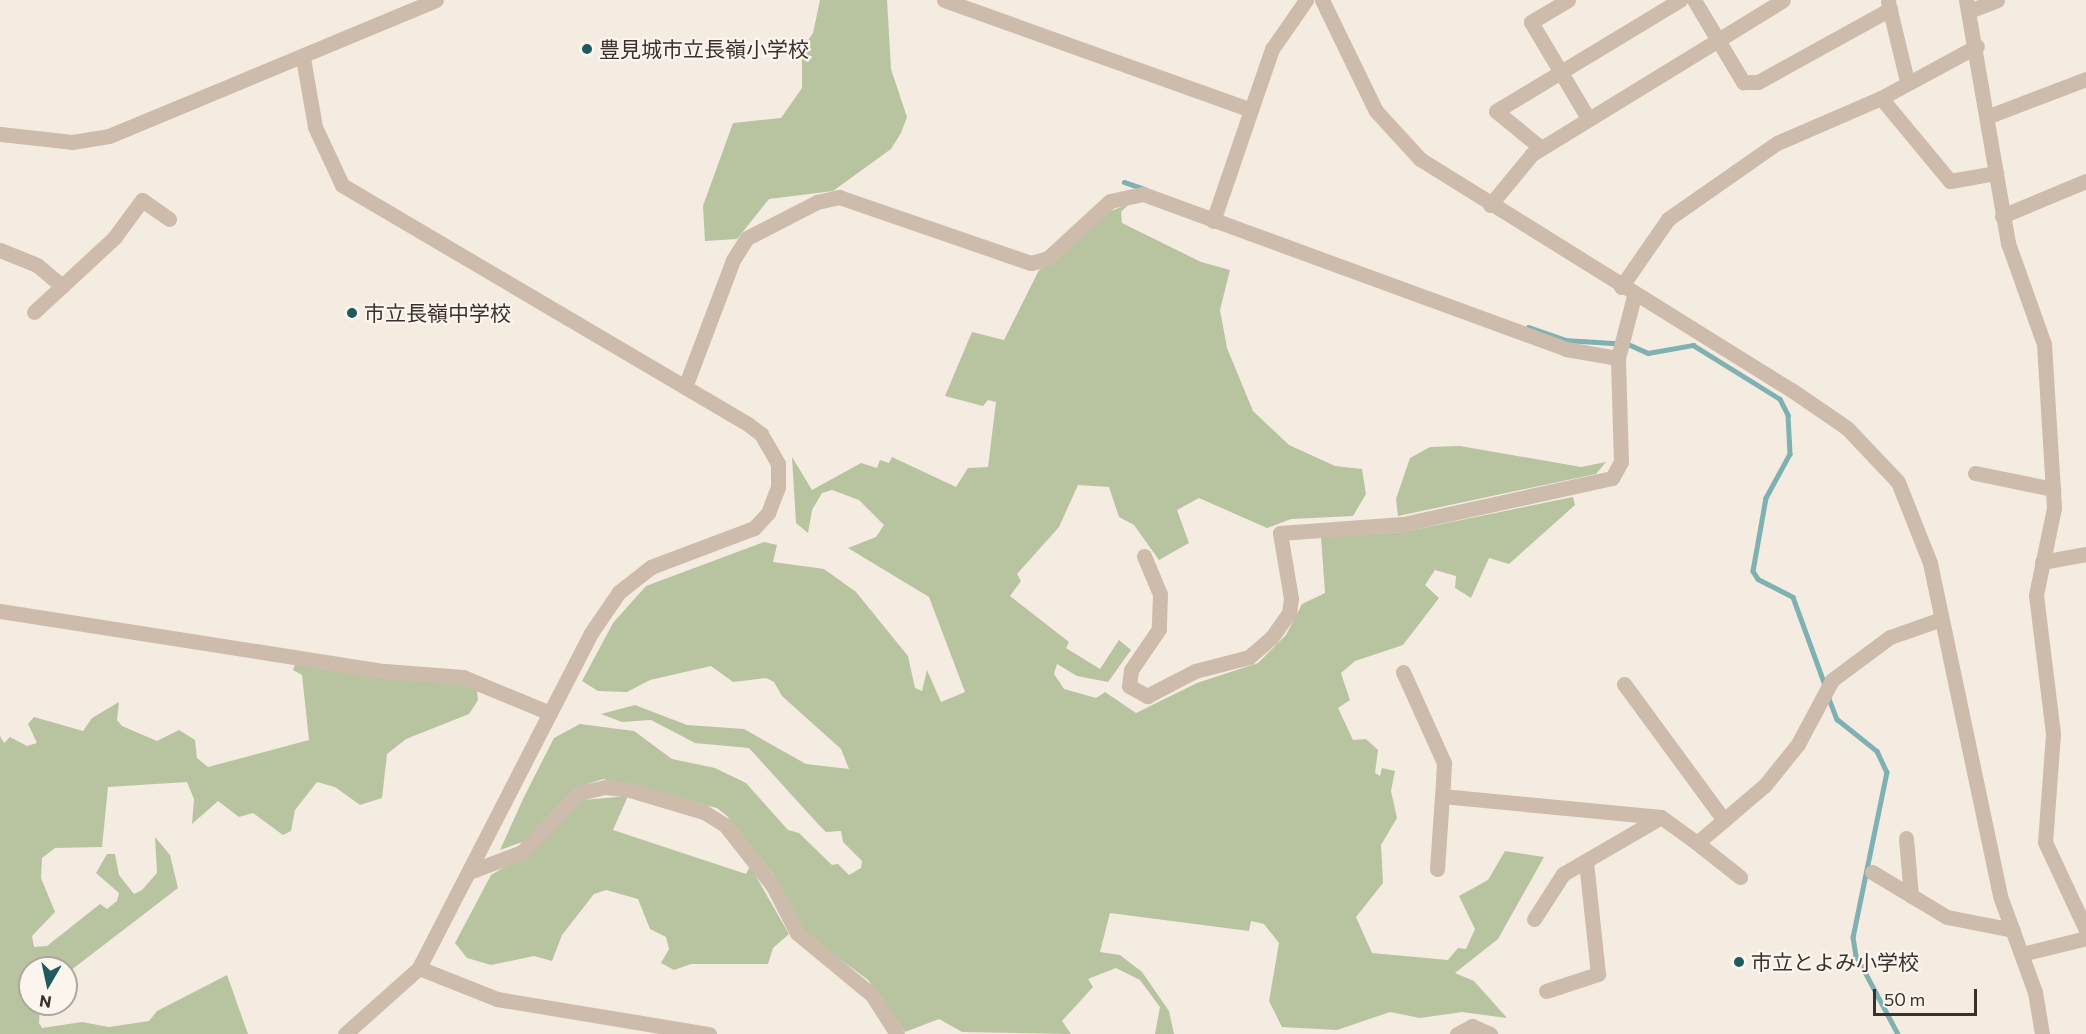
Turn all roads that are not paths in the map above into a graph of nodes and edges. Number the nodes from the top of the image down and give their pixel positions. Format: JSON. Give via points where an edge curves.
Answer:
{"nodes":[{"id":1,"x":436,"y":0,"type":"edge"},
{"id":2,"x":944,"y":0,"type":"edge"},
{"id":3,"x":1306,"y":0,"type":"edge"},
{"id":4,"x":1322,"y":0,"type":"edge"},
{"id":5,"x":1568,"y":0,"type":"edge"},
{"id":6,"x":1680,"y":0,"type":"edge"},
{"id":7,"x":1694,"y":0,"type":"edge"},
{"id":8,"x":1783,"y":0,"type":"edge"},
{"id":9,"x":1997,"y":0,"type":"edge"},
{"id":10,"x":1889,"y":5,"type":"edge"},
{"id":11,"x":1968,"y":6,"type":"edge"},
{"id":12,"x":1718,"y":39,"type":"junction"},
{"id":13,"x":1977,"y":46,"type":"junction"},
{"id":14,"x":303,"y":58,"type":"junction"},
{"id":15,"x":1560,"y":70,"type":"junction"},
{"id":16,"x":2086,"y":79,"type":"edge"},
{"id":17,"x":1907,"y":81,"type":"junction"},
{"id":18,"x":1881,"y":98,"type":"junction"},
{"id":19,"x":1251,"y":110,"type":"junction"},
{"id":20,"x":1989,"y":116,"type":"junction"},
{"id":21,"x":1588,"y":118,"type":"junction"},
{"id":22,"x":0,"y":134,"type":"edge"},
{"id":23,"x":1541,"y":148,"type":"junction"},
{"id":24,"x":1996,"y":173,"type":"junction"},
{"id":25,"x":2086,"y":181,"type":"edge"},
{"id":26,"x":1490,"y":205,"type":"junction"},
{"id":27,"x":2002,"y":216,"type":"junction"},
{"id":28,"x":169,"y":219,"type":"dead end"},
{"id":29,"x":1213,"y":221,"type":"junction"},
{"id":30,"x":0,"y":250,"type":"edge"},
{"id":31,"x":62,"y":286,"type":"junction"},
{"id":32,"x":1621,"y":287,"type":"junction"},
{"id":33,"x":1634,"y":296,"type":"junction"},
{"id":34,"x":34,"y":312,"type":"dead end"},
{"id":35,"x":1618,"y":358,"type":"junction"},
{"id":36,"x":685,"y":387,"type":"junction"},
{"id":37,"x":1975,"y":473,"type":"dead end"},
{"id":38,"x":2053,"y":489,"type":"junction"},
{"id":39,"x":2086,"y":554,"type":"edge"},
{"id":40,"x":1144,"y":556,"type":"dead end"},
{"id":41,"x":2042,"y":562,"type":"junction"},
{"id":42,"x":0,"y":611,"type":"edge"},
{"id":43,"x":1941,"y":619,"type":"junction"},
{"id":44,"x":1403,"y":672,"type":"dead end"},
{"id":45,"x":1624,"y":684,"type":"dead end"},
{"id":46,"x":550,"y":713,"type":"junction"},
{"id":47,"x":1442,"y":796,"type":"junction"},
{"id":48,"x":1661,"y":817,"type":"junction"},
{"id":49,"x":1724,"y":820,"type":"junction"},
{"id":50,"x":1906,"y":838,"type":"dead end"},
{"id":51,"x":1697,"y":843,"type":"junction"},
{"id":52,"x":1586,"y":861,"type":"junction"},
{"id":53,"x":1437,"y":869,"type":"dead end"},
{"id":54,"x":469,"y":872,"type":"junction"},
{"id":55,"x":1872,"y":872,"type":"dead end"},
{"id":56,"x":1740,"y":877,"type":"dead end"},
{"id":57,"x":1911,"y":896,"type":"junction"},
{"id":58,"x":1534,"y":919,"type":"dead end"},
{"id":59,"x":2013,"y":930,"type":"junction"},
{"id":60,"x":2086,"y":930,"type":"edge"},
{"id":61,"x":2086,"y":938,"type":"edge"},
{"id":62,"x":2022,"y":954,"type":"junction"},
{"id":63,"x":419,"y":968,"type":"junction"},
{"id":64,"x":1546,"y":991,"type":"dead end"},
{"id":65,"x":639,"y":1027,"type":"edge"},
{"id":66,"x":345,"y":1034,"type":"edge"},
{"id":67,"x":709,"y":1034,"type":"edge"},
{"id":68,"x":897,"y":1034,"type":"edge"},
{"id":69,"x":1457,"y":1034,"type":"edge"},
{"id":70,"x":1490,"y":1034,"type":"edge"},
{"id":71,"x":2042,"y":1034,"type":"edge"}],
"edges":[{"from":1,"to":14,"type":"street"},
{"from":2,"to":19,"type":"street"},
{"from":3,"to":19,"type":"street","via":[[1272,49]]},
{"from":4,"to":26,"type":"street","via":[[1376,111],[1420,159]]},
{"from":5,"to":15,"type":"street","via":[[1531,22]]},
{"from":6,"to":15,"type":"street"},
{"from":7,"to":12,"type":"street"},
{"from":8,"to":12,"type":"street"},
{"from":9,"to":11,"type":"street"},
{"from":10,"to":12,"type":"street","via":[[1758,82],[1743,82]]},
{"from":10,"to":17,"type":"street"},
{"from":11,"to":13,"type":"street"},
{"from":12,"to":21,"type":"street"},
{"from":13,"to":17,"type":"street"},
{"from":13,"to":20,"type":"street"},
{"from":14,"to":22,"type":"street","via":[[109,136],[72,142]]},
{"from":14,"to":36,"type":"street","via":[[315,127],[342,185]]},
{"from":15,"to":21,"type":"street"},
{"from":15,"to":23,"type":"street","via":[[1496,111]]},
{"from":16,"to":20,"type":"street"},
{"from":17,"to":18,"type":"street"},
{"from":18,"to":24,"type":"street","via":[[1950,181]]},
{"from":18,"to":32,"type":"street","via":[[1777,143],[1668,219]]},
{"from":19,"to":29,"type":"street"},
{"from":20,"to":24,"type":"street"},
{"from":21,"to":23,"type":"street"},
{"from":23,"to":26,"type":"street"},
{"from":24,"to":27,"type":"street"},
{"from":25,"to":27,"type":"street"},
{"from":26,"to":32,"type":"street"},
{"from":27,"to":38,"type":"street","via":[[2044,344]]},
{"from":28,"to":31,"type":"street","via":[[142,200],[114,238]]},
{"from":29,"to":35,"type":"street","via":[[1566,349]]},
{"from":29,"to":36,"type":"street","via":[[1143,194],[1126,194],[1110,201],[1048,258],[1031,263],[839,197],[817,202],[747,238],[733,260]]},
{"from":30,"to":31,"type":"street","via":[[36,264]]},
{"from":31,"to":34,"type":"street"},
{"from":32,"to":33,"type":"street"},
{"from":33,"to":35,"type":"street"},
{"from":33,"to":43,"type":"street","via":[[1793,391],[1882,459],[1911,507]]},
{"from":35,"to":40,"type":"street","via":[[1621,462],[1612,478],[1403,524],[1280,533],[1292,598],[1289,613],[1272,637],[1249,657],[1195,671],[1147,696],[1129,686],[1131,670],[1159,629],[1160,594]]},
{"from":36,"to":46,"type":"street","via":[[749,426],[771,448],[778,487],[768,513],[754,528],[634,577],[591,633]]},
{"from":37,"to":38,"type":"street"},
{"from":38,"to":41,"type":"street"},
{"from":39,"to":41,"type":"street"},
{"from":41,"to":60,"type":"street","via":[[2036,595],[2053,734],[2045,842]]},
{"from":42,"to":46,"type":"street","via":[[385,671],[463,677]]},
{"from":43,"to":49,"type":"street","via":[[1890,637],[1832,680],[1798,744],[1765,785]]},
{"from":43,"to":59,"type":"street","via":[[2000,896]]},
{"from":44,"to":47,"type":"street","via":[[1444,763]]},
{"from":45,"to":49,"type":"street"},
{"from":46,"to":54,"type":"street"},
{"from":47,"to":48,"type":"street"},
{"from":47,"to":53,"type":"street"},
{"from":48,"to":51,"type":"street"},
{"from":48,"to":52,"type":"street"},
{"from":49,"to":51,"type":"street"},
{"from":50,"to":57,"type":"street"},
{"from":51,"to":56,"type":"street"},
{"from":52,"to":58,"type":"street","via":[[1563,874]]},
{"from":52,"to":64,"type":"street","via":[[1598,974]]},
{"from":54,"to":63,"type":"street"},
{"from":54,"to":68,"type":"street","via":[[522,852],[579,793],[622,789],[704,812],[725,825],[773,886],[797,933],[872,995]]},
{"from":55,"to":57,"type":"street"},
{"from":57,"to":59,"type":"street","via":[[1947,917]]},
{"from":59,"to":62,"type":"street"},
{"from":61,"to":62,"type":"street"},
{"from":62,"to":71,"type":"street"},
{"from":63,"to":65,"type":"street","via":[[497,999]]},
{"from":63,"to":66,"type":"street"},
{"from":65,"to":67,"type":"street"},
{"from":69,"to":70,"type":"street","via":[[1472,1026]]}]}
